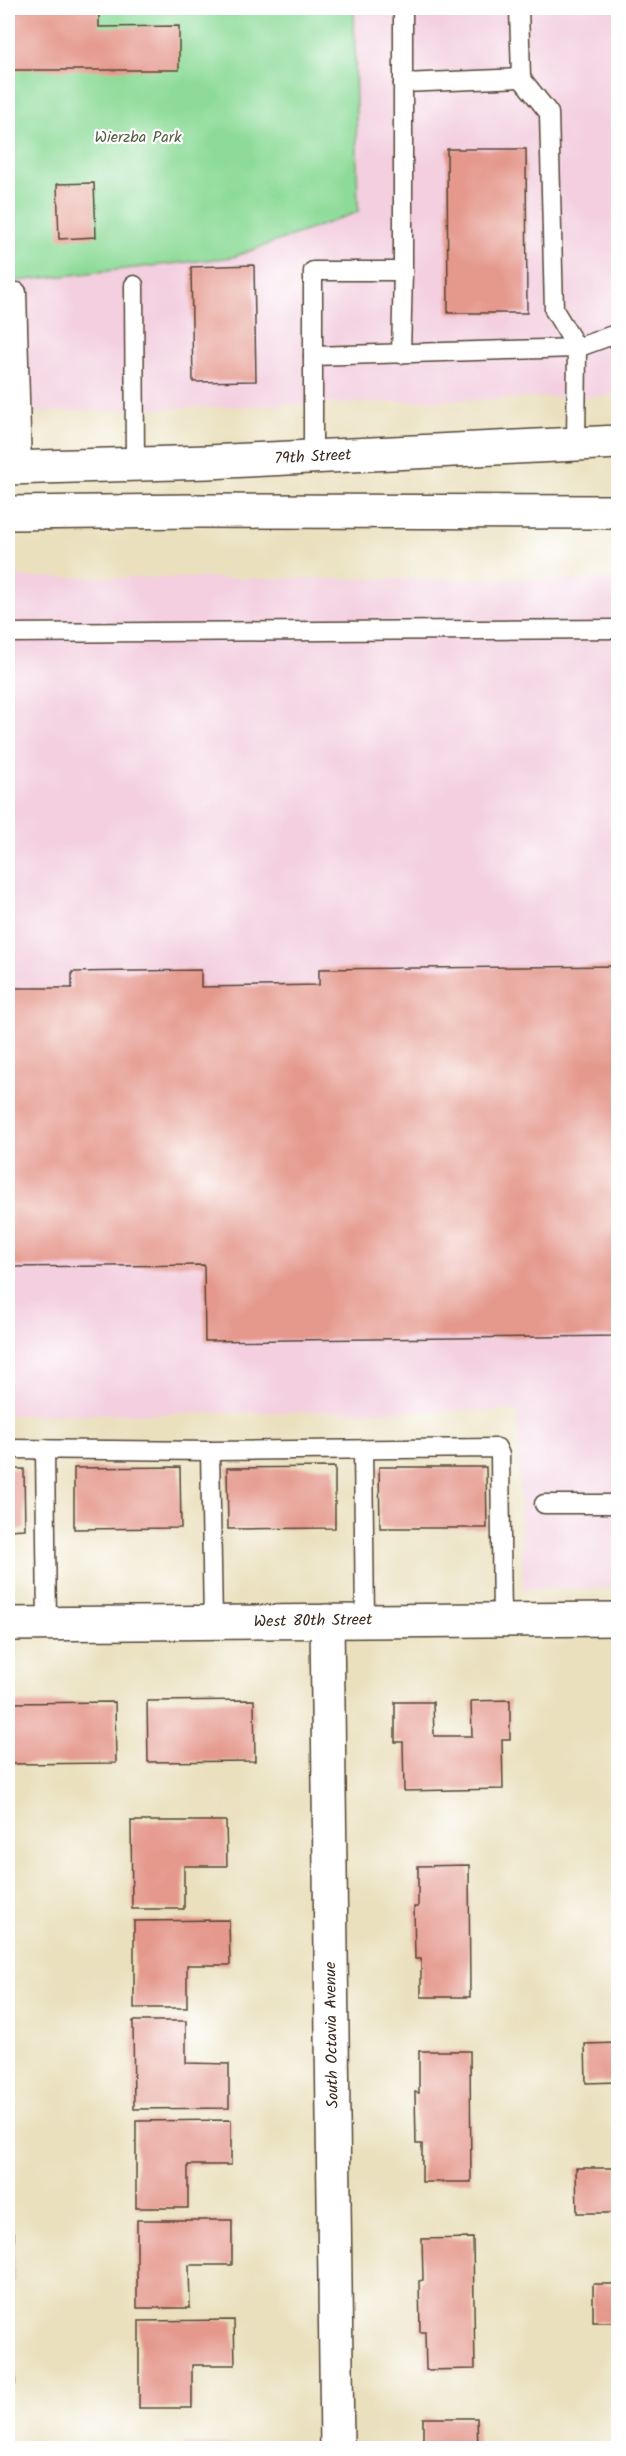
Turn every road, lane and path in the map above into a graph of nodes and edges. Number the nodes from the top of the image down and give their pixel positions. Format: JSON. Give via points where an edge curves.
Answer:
{"nodes":[{"id":1,"x":403,"y":8,"type":"edge"},
{"id":2,"x":519,"y":8,"type":"edge"},
{"id":3,"x":521,"y":78,"type":"junction"},
{"id":4,"x":403,"y":83,"type":"junction"},
{"id":5,"x":403,"y":271,"type":"junction"},
{"id":6,"x":134,"y":285,"type":"dead end"},
{"id":7,"x":17,"y":292,"type":"dead end"},
{"id":8,"x":618,"y":333,"type":"edge"},
{"id":9,"x":577,"y":348,"type":"junction"},
{"id":10,"x":400,"y":354,"type":"junction"},
{"id":11,"x":313,"y":356,"type":"junction"},
{"id":12,"x":618,"y":442,"type":"edge"},
{"id":13,"x":576,"y":444,"type":"junction"},
{"id":14,"x":313,"y":457,"type":"junction"},
{"id":15,"x":135,"y":464,"type":"junction"},
{"id":16,"x":15,"y":468,"type":"edge"},
{"id":17,"x":618,"y":512,"type":"edge"},
{"id":18,"x":8,"y":513,"type":"edge"},
{"id":19,"x":618,"y":629,"type":"edge"},
{"id":20,"x":8,"y":633,"type":"edge"},
{"id":21,"x":8,"y":1449,"type":"edge"},
{"id":22,"x":45,"y":1449,"type":"junction"},
{"id":23,"x":363,"y":1449,"type":"junction"},
{"id":24,"x":210,"y":1451,"type":"junction"},
{"id":25,"x":544,"y":1504,"type":"dead end"},
{"id":26,"x":618,"y":1504,"type":"edge"},
{"id":27,"x":618,"y":1619,"type":"edge"},
{"id":28,"x":502,"y":1620,"type":"junction"},
{"id":29,"x":327,"y":1621,"type":"junction"},
{"id":30,"x":365,"y":1621,"type":"junction"},
{"id":31,"x":213,"y":1622,"type":"junction"},
{"id":32,"x":8,"y":1624,"type":"edge"},
{"id":33,"x":47,"y":1624,"type":"junction"},
{"id":34,"x":338,"y":2448,"type":"edge"}],
"edges":[{"from":1,"to":4,"type":"lane"},
{"from":2,"to":3,"type":"lane"},
{"from":3,"to":4,"type":"lane"},
{"from":3,"to":9,"type":"lane","via":[[549,112],[554,310]]},
{"from":4,"to":5,"type":"lane"},
{"from":5,"to":10,"type":"lane"},
{"from":5,"to":11,"type":"lane","via":[[314,270]]},
{"from":6,"to":15,"type":"lane"},
{"from":7,"to":16,"type":"lane"},
{"from":8,"to":9,"type":"lane"},
{"from":9,"to":10,"type":"lane"},
{"from":9,"to":13,"type":"lane"},
{"from":10,"to":11,"type":"lane"},
{"from":11,"to":14,"type":"lane"},
{"from":12,"to":13,"type":"street","name":"79th Street"},
{"from":13,"to":14,"type":"street","name":"79th Street"},
{"from":14,"to":15,"type":"street","name":"79th Street"},
{"from":15,"to":16,"type":"street","name":"79th Street"},
{"from":17,"to":18,"type":"street"},
{"from":19,"to":20,"type":"lane"},
{"from":21,"to":22,"type":"lane"},
{"from":22,"to":24,"type":"lane"},
{"from":22,"to":33,"type":"lane"},
{"from":23,"to":24,"type":"lane"},
{"from":23,"to":28,"type":"lane","via":[[497,1448]]},
{"from":23,"to":30,"type":"lane"},
{"from":24,"to":31,"type":"lane"},
{"from":25,"to":26,"type":"lane"},
{"from":27,"to":28,"type":"street","name":"West 80th Street"},
{"from":28,"to":30,"type":"street","name":"West 80th Street"},
{"from":29,"to":30,"type":"street","name":"West 80th Street"},
{"from":29,"to":31,"type":"street","name":"West 80th Street"},
{"from":29,"to":34,"type":"street","name":"South Octavia Avenue"},
{"from":31,"to":33,"type":"street","name":"West 80th Street"},
{"from":32,"to":33,"type":"street","name":"West 80th Street"}]}
